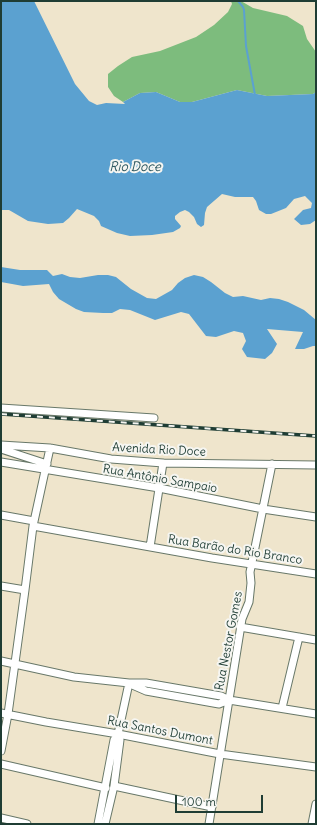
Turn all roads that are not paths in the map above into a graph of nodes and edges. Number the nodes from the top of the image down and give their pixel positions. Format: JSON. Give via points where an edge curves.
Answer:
{"nodes":[{"id":1,"x":1,"y":408,"type":"edge"},
{"id":2,"x":154,"y":418,"type":"dead end"},
{"id":3,"x":1,"y":445,"type":"edge"},
{"id":4,"x":50,"y":448,"type":"junction"},
{"id":5,"x":1,"y":449,"type":"edge"},
{"id":6,"x":1,"y":462,"type":"edge"},
{"id":7,"x":162,"y":463,"type":"junction"},
{"id":8,"x":272,"y":464,"type":"junction"},
{"id":9,"x":316,"y":465,"type":"edge"},
{"id":10,"x":46,"y":467,"type":"junction"},
{"id":11,"x":159,"y":488,"type":"junction"},
{"id":12,"x":263,"y":509,"type":"junction"},
{"id":13,"x":1,"y":515,"type":"edge"},
{"id":14,"x":316,"y":517,"type":"edge"},
{"id":15,"x":33,"y":523,"type":"junction"},
{"id":16,"x":150,"y":547,"type":"junction"},
{"id":17,"x":251,"y":564,"type":"junction"},
{"id":18,"x":316,"y":574,"type":"edge"},
{"id":19,"x":1,"y":586,"type":"edge"},
{"id":20,"x":25,"y":590,"type":"junction"},
{"id":21,"x":240,"y":627,"type":"junction"},
{"id":22,"x":299,"y":638,"type":"junction"},
{"id":23,"x":316,"y":640,"type":"edge"},
{"id":24,"x":1,"y":661,"type":"edge"},
{"id":25,"x":14,"y":664,"type":"junction"},
{"id":26,"x":129,"y":683,"type":"junction"},
{"id":27,"x":228,"y":700,"type":"junction"},
{"id":28,"x":282,"y":708,"type":"junction"},
{"id":29,"x":4,"y":713,"type":"edge"},
{"id":30,"x":316,"y":714,"type":"edge"},
{"id":31,"x":118,"y":734,"type":"junction"},
{"id":32,"x":1,"y":751,"type":"edge"},
{"id":33,"x":220,"y":754,"type":"junction"},
{"id":34,"x":1,"y":764,"type":"edge"},
{"id":35,"x":316,"y":767,"type":"edge"},
{"id":36,"x":114,"y":786,"type":"junction"},
{"id":37,"x":106,"y":788,"type":"junction"},
{"id":38,"x":316,"y":804,"type":"edge"},
{"id":39,"x":212,"y":807,"type":"junction"},
{"id":40,"x":1,"y":818,"type":"edge"},
{"id":41,"x":27,"y":824,"type":"edge"},
{"id":42,"x":98,"y":824,"type":"edge"},
{"id":43,"x":105,"y":824,"type":"edge"},
{"id":44,"x":209,"y":824,"type":"edge"},
{"id":45,"x":312,"y":824,"type":"edge"}],
"edges":[{"from":1,"to":2,"type":"street"},
{"from":3,"to":4,"type":"street","name":"Avenida Rio Doce"},
{"from":4,"to":7,"type":"street","name":"Avenida Rio Doce","via":[[111,459]]},
{"from":4,"to":10,"type":"street"},
{"from":5,"to":10,"type":"street"},
{"from":6,"to":10,"type":"street","name":"Rua Antônio Sampaio"},
{"from":7,"to":8,"type":"street","name":"Avenida Rio Doce"},
{"from":7,"to":11,"type":"street"},
{"from":8,"to":9,"type":"street","name":"Avenida Rio Doce"},
{"from":8,"to":12,"type":"street","name":"Rua Nestor Gomes"},
{"from":10,"to":11,"type":"street","name":"Rua Antônio Sampaio"},
{"from":10,"to":15,"type":"street"},
{"from":11,"to":12,"type":"street","name":"Rua Antônio Sampaio"},
{"from":11,"to":16,"type":"street"},
{"from":12,"to":14,"type":"street","name":"Rua Antônio Sampaio"},
{"from":12,"to":17,"type":"street","name":"Rua Nestor Gomes"},
{"from":13,"to":15,"type":"street"},
{"from":15,"to":16,"type":"street","name":"Rua Barão do Rio Branco"},
{"from":15,"to":20,"type":"street"},
{"from":16,"to":17,"type":"street","name":"Rua Barão do Rio Branco"},
{"from":17,"to":18,"type":"street","name":"Rua Barão do Rio Branco"},
{"from":17,"to":21,"type":"street","name":"Rua Nestor Gomes","via":[[248,602]]},
{"from":19,"to":20,"type":"street"},
{"from":20,"to":25,"type":"street"},
{"from":21,"to":22,"type":"street"},
{"from":21,"to":27,"type":"street","name":"Rua Nestor Gomes"},
{"from":22,"to":23,"type":"street"},
{"from":22,"to":28,"type":"street"},
{"from":24,"to":25,"type":"street"},
{"from":25,"to":26,"type":"street","via":[[74,677]]},
{"from":25,"to":29,"type":"street"},
{"from":26,"to":27,"type":"street","via":[[153,693],[219,704]]},
{"from":26,"to":31,"type":"street"},
{"from":27,"to":28,"type":"street"},
{"from":27,"to":33,"type":"street","name":"Rua Nestor Gomes"},
{"from":28,"to":30,"type":"street"},
{"from":29,"to":31,"type":"street","name":"Rua Santos Dumont"},
{"from":29,"to":32,"type":"street"},
{"from":31,"to":33,"type":"street","name":"Rua Santos Dumont"},
{"from":31,"to":36,"type":"street","via":[[120,740]]},
{"from":31,"to":37,"type":"street","via":[[114,740]]},
{"from":33,"to":35,"type":"street","name":"Rua Santos Dumont"},
{"from":33,"to":39,"type":"street","name":"Rua Nestor Gomes"},
{"from":34,"to":37,"type":"street"},
{"from":36,"to":39,"type":"street"},
{"from":36,"to":43,"type":"street"},
{"from":37,"to":42,"type":"street"},
{"from":38,"to":45,"type":"street"},
{"from":39,"to":44,"type":"street","name":"Rua Nestor Gomes"},
{"from":40,"to":41,"type":"street"}]}
